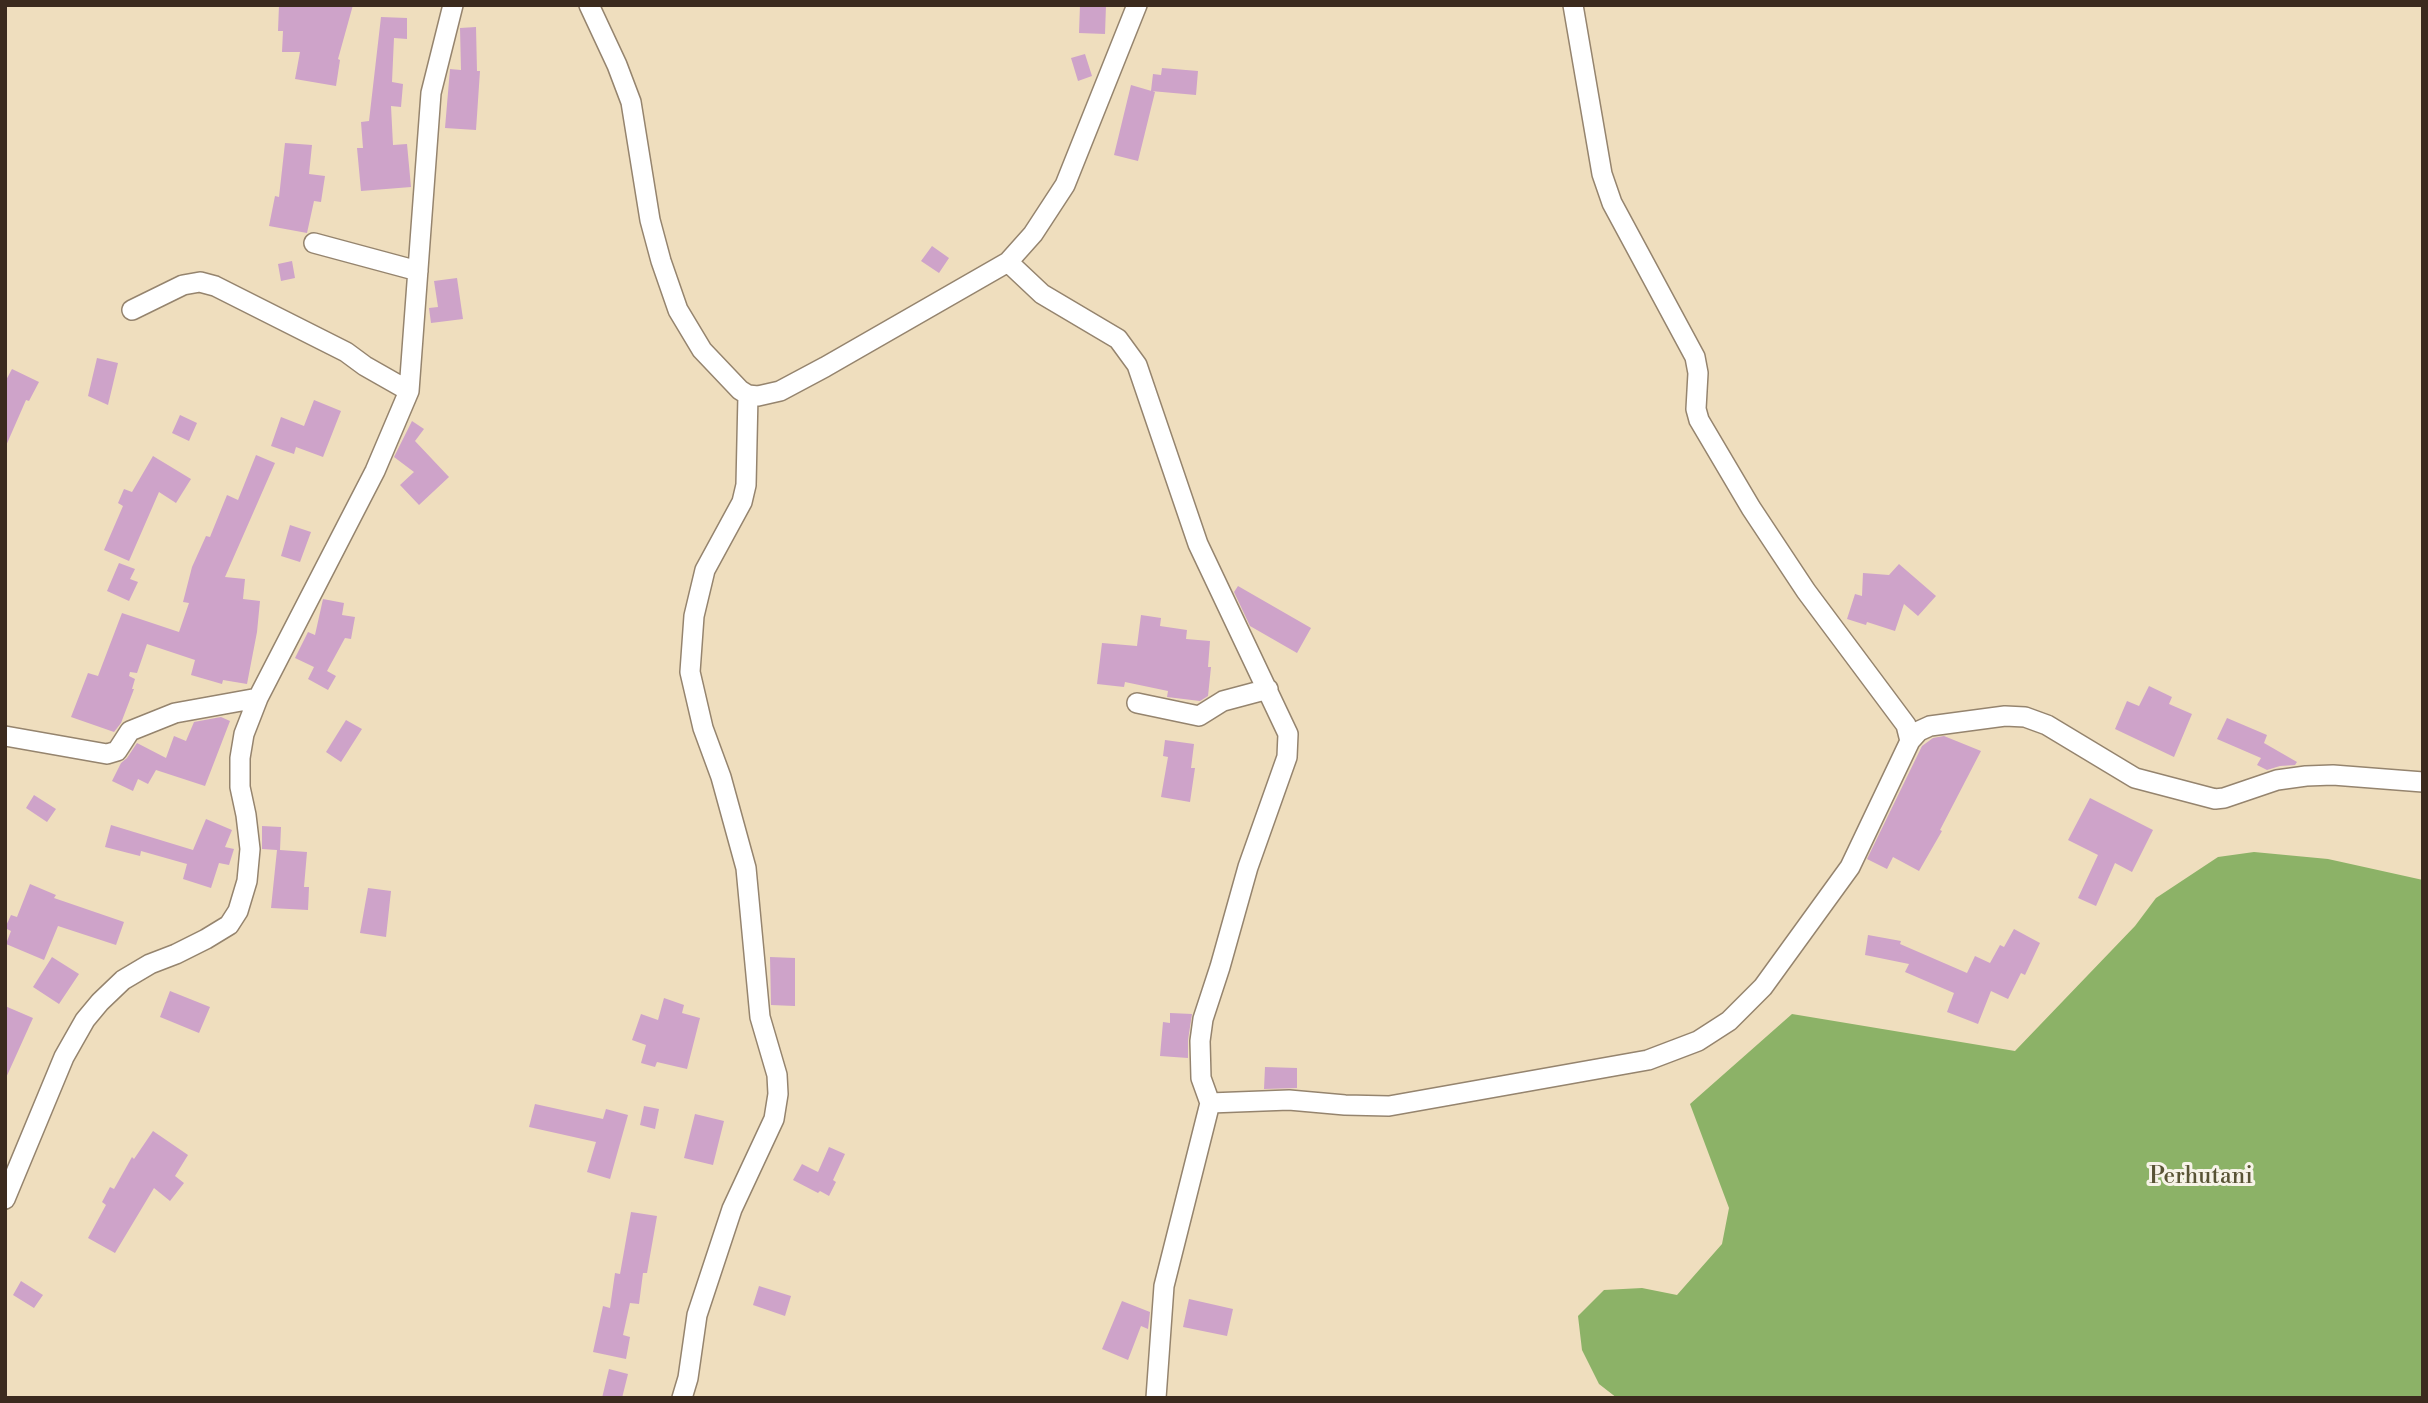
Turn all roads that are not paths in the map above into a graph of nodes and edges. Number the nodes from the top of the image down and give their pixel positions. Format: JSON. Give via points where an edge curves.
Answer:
{"nodes":[{"id":1,"x":453,"y":5,"type":"edge"},
{"id":2,"x":589,"y":5,"type":"edge"},
{"id":3,"x":1137,"y":5,"type":"edge"},
{"id":4,"x":1573,"y":5,"type":"edge"},
{"id":5,"x":314,"y":243,"type":"dead end"},
{"id":6,"x":1008,"y":262,"type":"junction"},
{"id":7,"x":418,"y":271,"type":"junction"},
{"id":8,"x":132,"y":310,"type":"dead end"},
{"id":9,"x":409,"y":391,"type":"junction"},
{"id":10,"x":748,"y":395,"type":"junction"},
{"id":11,"x":1268,"y":689,"type":"junction"},
{"id":12,"x":258,"y":698,"type":"junction"},
{"id":13,"x":1137,"y":703,"type":"dead end"},
{"id":14,"x":5,"y":736,"type":"edge"},
{"id":15,"x":1910,"y":741,"type":"junction"},
{"id":16,"x":2423,"y":782,"type":"edge"},
{"id":17,"x":1210,"y":1103,"type":"junction"},
{"id":18,"x":5,"y":1199,"type":"edge"},
{"id":19,"x":682,"y":1398,"type":"edge"},
{"id":20,"x":1157,"y":1398,"type":"edge"}],
"edges":[{"from":1,"to":7,"type":"street","via":[[431,93]]},
{"from":2,"to":10,"type":"street","via":[[631,102],[650,220],[678,310],[702,350]]},
{"from":3,"to":6,"type":"street","via":[[1065,185]]},
{"from":4,"to":15,"type":"street","via":[[1602,174],[1612,203],[1695,357],[1699,420],[1806,591],[1906,725]]},
{"from":5,"to":7,"type":"street"},
{"from":6,"to":10,"type":"street","via":[[780,391]]},
{"from":6,"to":11,"type":"street","via":[[1042,294],[1118,339],[1137,365],[1198,544]]},
{"from":7,"to":9,"type":"street"},
{"from":8,"to":9,"type":"street","via":[[183,285],[200,282],[215,286],[346,352]]},
{"from":9,"to":12,"type":"street","via":[[375,471]]},
{"from":10,"to":19,"type":"street","via":[[746,485],[742,502],[705,570],[694,616],[691,673],[746,868],[760,1017],[778,1094],[774,1119],[732,1209],[697,1315]]},
{"from":11,"to":13,"type":"street","via":[[1223,701],[1199,716]]},
{"from":11,"to":17,"type":"street","via":[[1288,734],[1287,757],[1248,867],[1203,1019],[1201,1078]]},
{"from":12,"to":14,"type":"street","via":[[175,713],[130,731],[117,751],[107,754]]},
{"from":12,"to":18,"type":"street","via":[[240,758],[250,849],[238,911],[229,925],[206,939],[123,980],[85,1020],[64,1057]]},
{"from":15,"to":16,"type":"street","via":[[1930,726],[2025,717],[2047,725],[2135,778],[2215,799],[2306,776]]},
{"from":15,"to":17,"type":"street","via":[[1850,867],[1763,987],[1729,1021],[1698,1041],[1648,1060],[1389,1106],[1289,1100]]},
{"from":17,"to":20,"type":"street","via":[[1164,1286]]}]}
